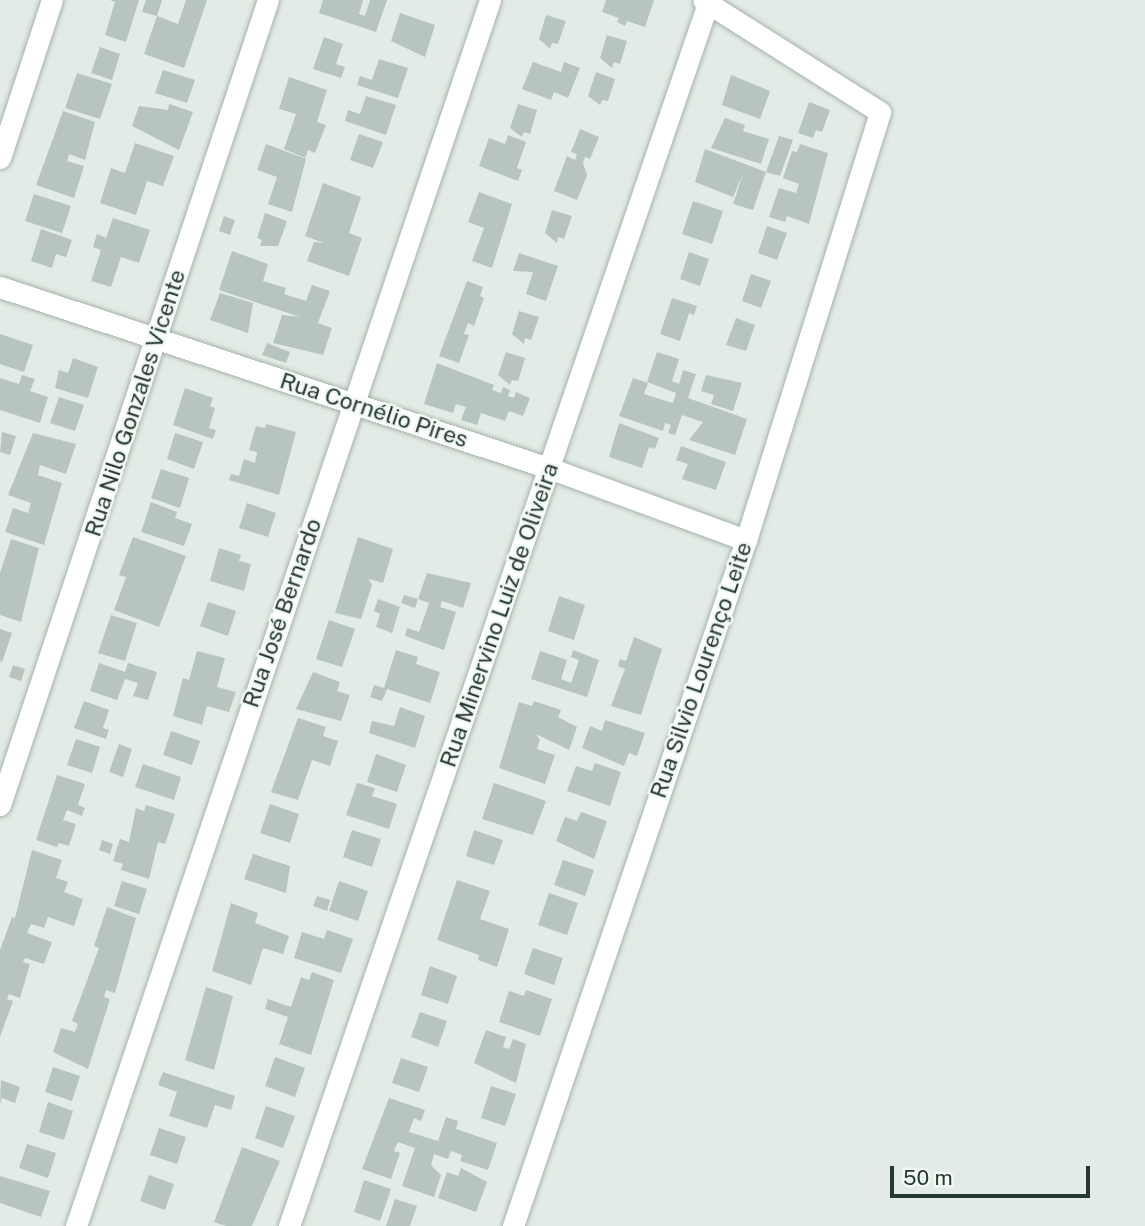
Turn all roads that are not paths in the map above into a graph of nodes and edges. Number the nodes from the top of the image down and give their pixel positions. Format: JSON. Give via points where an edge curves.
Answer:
{"nodes":[{"id":1,"x":52,"y":0,"type":"edge"},
{"id":2,"x":268,"y":0,"type":"edge"},
{"id":3,"x":490,"y":0,"type":"edge"},
{"id":4,"x":706,"y":2,"type":"edge"},
{"id":5,"x":0,"y":158,"type":"edge"},
{"id":6,"x":0,"y":287,"type":"edge"},
{"id":7,"x":157,"y":339,"type":"junction"},
{"id":8,"x":352,"y":402,"type":"junction"},
{"id":9,"x":549,"y":468,"type":"junction"},
{"id":10,"x":746,"y":540,"type":"junction"},
{"id":11,"x":0,"y":805,"type":"edge"},
{"id":12,"x":76,"y":1226,"type":"edge"},
{"id":13,"x":289,"y":1226,"type":"edge"},
{"id":14,"x":513,"y":1226,"type":"edge"}],
"edges":[{"from":1,"to":5,"type":"street"},
{"from":2,"to":7,"type":"street","name":"Rua Nilo Gonzales Vicente"},
{"from":3,"to":8,"type":"street","name":"Rua José Bernardo"},
{"from":4,"to":9,"type":"street","name":"Rua Minervino Luiz de Oliveira"},
{"from":4,"to":10,"type":"street","name":"Rua Silvio Lourenço Leite","via":[[880,112]]},
{"from":6,"to":7,"type":"street","name":"Rua Cornélio Pires"},
{"from":7,"to":8,"type":"street","name":"Rua Cornélio Pires"},
{"from":7,"to":11,"type":"street","name":"Rua Nilo Gonzales Vicente"},
{"from":8,"to":9,"type":"street","name":"Rua Cornélio Pires"},
{"from":8,"to":12,"type":"street","name":"Rua José Bernardo"},
{"from":9,"to":10,"type":"street","name":"Rua Cornélio Pires"},
{"from":9,"to":13,"type":"street","name":"Rua Minervino Luiz de Oliveira"},
{"from":10,"to":14,"type":"street","name":"Rua Silvio Lourenço Leite"}]}
